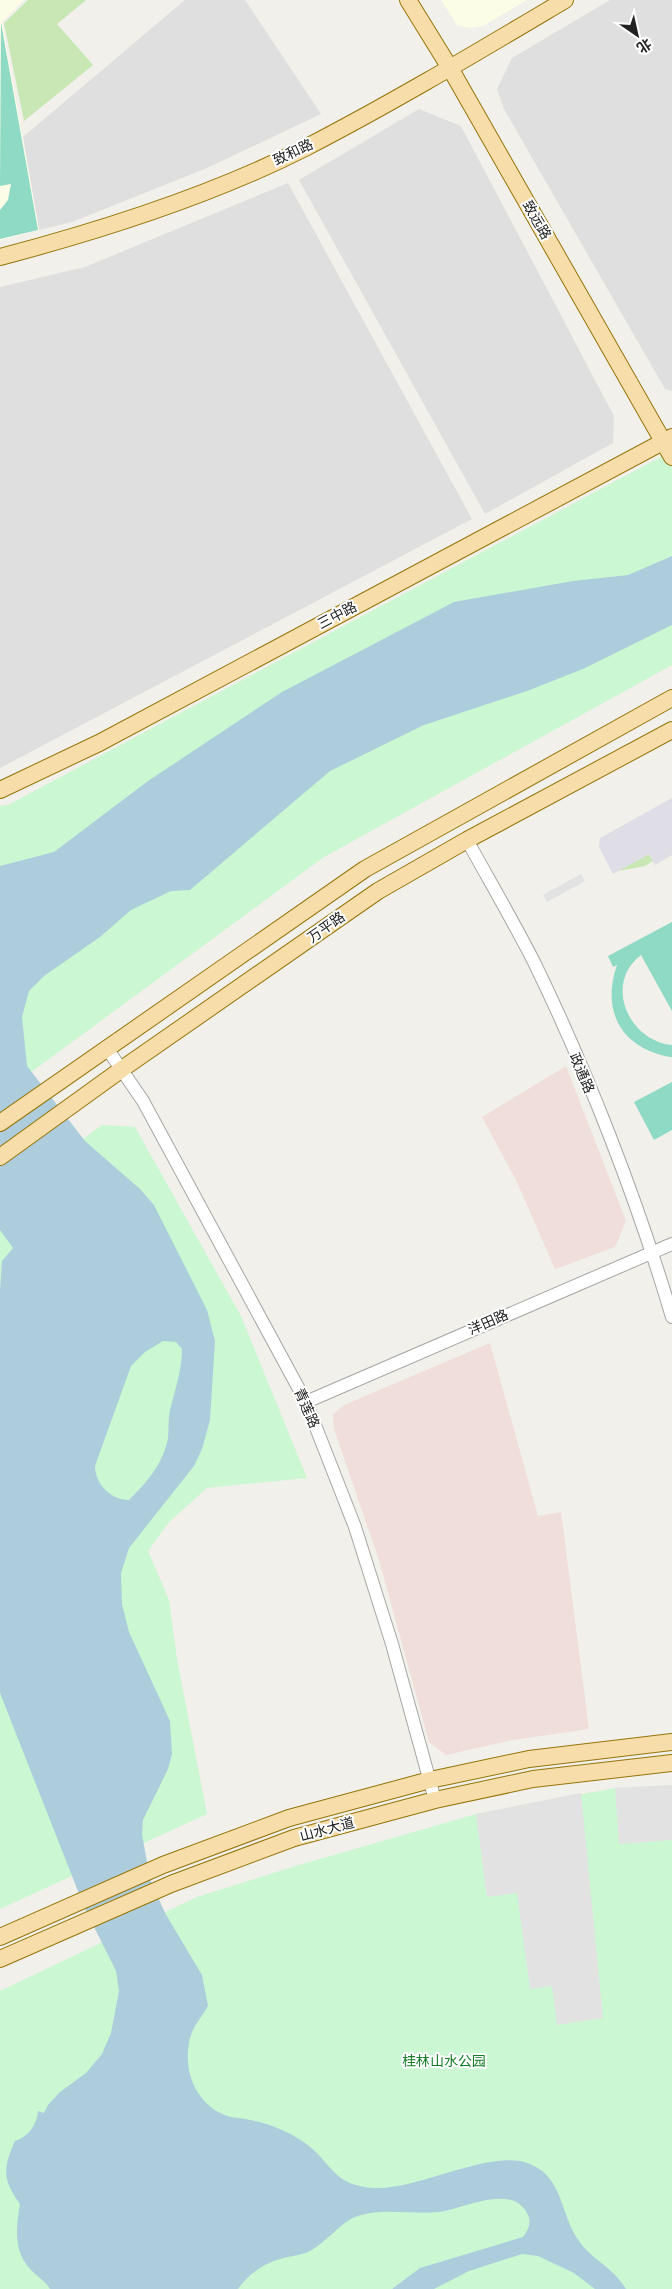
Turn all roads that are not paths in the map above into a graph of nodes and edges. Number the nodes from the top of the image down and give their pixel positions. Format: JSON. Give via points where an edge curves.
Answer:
{"nodes":[{"id":1,"x":408,"y":0,"type":"edge"},
{"id":2,"x":565,"y":0,"type":"edge"},
{"id":3,"x":450,"y":68,"type":"junction"},
{"id":4,"x":0,"y":257,"type":"edge"},
{"id":5,"x":667,"y":439,"type":"edge"},
{"id":6,"x":672,"y":457,"type":"edge"},
{"id":7,"x":672,"y":698,"type":"edge"},
{"id":8,"x":672,"y":730,"type":"edge"},
{"id":9,"x":0,"y":790,"type":"edge"},
{"id":10,"x":467,"y":840,"type":"junction"},
{"id":11,"x":106,"y":1047,"type":"junction"},
{"id":12,"x":122,"y":1069,"type":"junction"},
{"id":13,"x":0,"y":1123,"type":"edge"},
{"id":14,"x":0,"y":1157,"type":"edge"},
{"id":15,"x":672,"y":1244,"type":"edge"},
{"id":16,"x":652,"y":1251,"type":"junction"},
{"id":17,"x":672,"y":1318,"type":"edge"},
{"id":18,"x":306,"y":1402,"type":"junction"},
{"id":19,"x":672,"y":1742,"type":"edge"},
{"id":20,"x":672,"y":1763,"type":"edge"},
{"id":21,"x":430,"y":1780,"type":"junction"},
{"id":22,"x":435,"y":1800,"type":"junction"},
{"id":23,"x":0,"y":1937,"type":"edge"},
{"id":24,"x":0,"y":1959,"type":"edge"}],
"edges":[{"from":1,"to":3,"type":"main road","name":"致远路"},
{"from":2,"to":3,"type":"main road","name":"致和路"},
{"from":3,"to":4,"type":"main road","name":"致和路","via":[[304,148],[224,183],[143,216]]},
{"from":3,"to":5,"type":"main road","name":"致远路"},
{"from":5,"to":6,"type":"main road","name":"致远路"},
{"from":5,"to":9,"type":"main road","name":"三中路","via":[[99,743]]},
{"from":7,"to":11,"type":"main road","name":"万平路","via":[[365,869]]},
{"from":8,"to":10,"type":"main road","name":"万平路"},
{"from":10,"to":12,"type":"main road","name":"万平路","via":[[378,891]]},
{"from":10,"to":16,"type":"street","name":"政通路","via":[[538,971],[588,1086]]},
{"from":11,"to":12,"type":"street","name":"青莲路"},
{"from":11,"to":13,"type":"main road","name":"万平路"},
{"from":12,"to":14,"type":"main road","name":"万平路"},
{"from":12,"to":18,"type":"street","name":"青莲路","via":[[143,1101]]},
{"from":15,"to":16,"type":"street","name":"洋田路"},
{"from":16,"to":17,"type":"street","name":"政通路"},
{"from":16,"to":18,"type":"street","name":"洋田路"},
{"from":18,"to":21,"type":"street","name":"青莲路","via":[[355,1527]]},
{"from":19,"to":21,"type":"main road","name":"山水大道","via":[[530,1759]]},
{"from":20,"to":22,"type":"main road","name":"山水大道","via":[[533,1779]]},
{"from":21,"to":22,"type":"street","name":"青莲路"},
{"from":21,"to":23,"type":"main road","name":"山水大道","via":[[288,1818],[163,1865]]},
{"from":22,"to":24,"type":"main road","name":"山水大道","via":[[294,1838],[171,1884]]}]}
